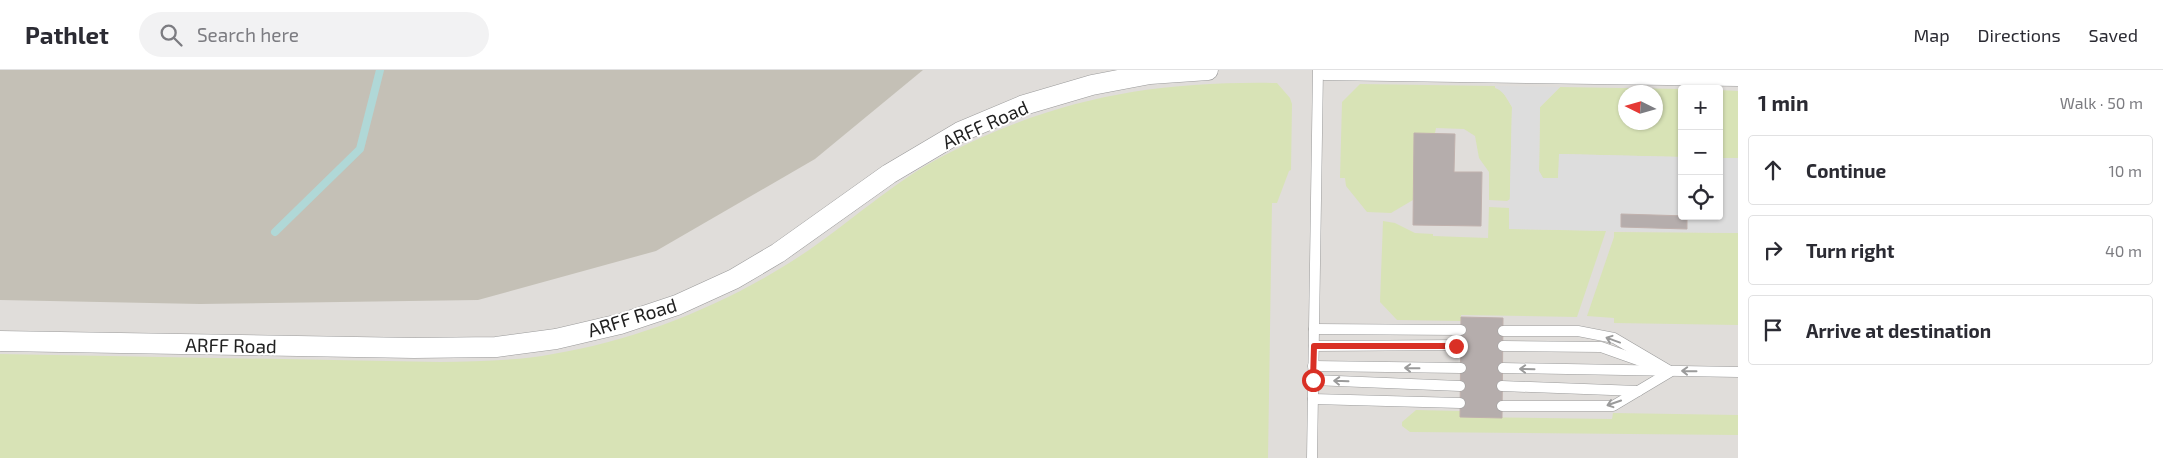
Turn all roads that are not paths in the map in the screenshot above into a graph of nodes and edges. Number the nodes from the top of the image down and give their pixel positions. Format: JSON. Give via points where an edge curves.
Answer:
{"nodes":[{"id":1,"x":1208,"y":70,"type":"edge"},
{"id":2,"x":1318,"y":70,"type":"edge"},
{"id":3,"x":1324,"y":70,"type":"edge"},
{"id":4,"x":1738,"y":76,"type":"edge"},
{"id":5,"x":1314,"y":329,"type":"junction"},
{"id":6,"x":1461,"y":330,"type":"dead end"},
{"id":7,"x":1503,"y":331,"type":"dead end"},
{"id":8,"x":0,"y":341,"type":"edge"},
{"id":9,"x":1461,"y":345,"type":"dead end"},
{"id":10,"x":1314,"y":346,"type":"junction"},
{"id":11,"x":1503,"y":346,"type":"dead end"},
{"id":12,"x":1313,"y":366,"type":"junction"},
{"id":13,"x":1460,"y":368,"type":"dead end"},
{"id":14,"x":1503,"y":368,"type":"dead end"},
{"id":15,"x":1671,"y":371,"type":"junction"},
{"id":16,"x":1738,"y":372,"type":"edge"},
{"id":17,"x":1313,"y":380,"type":"junction"},
{"id":18,"x":1460,"y":386,"type":"dead end"},
{"id":19,"x":1502,"y":386,"type":"dead end"},
{"id":20,"x":1639,"y":391,"type":"junction"},
{"id":21,"x":1313,"y":399,"type":"junction"},
{"id":22,"x":1460,"y":403,"type":"dead end"},
{"id":23,"x":1502,"y":406,"type":"dead end"},
{"id":24,"x":1312,"y":458,"type":"edge"}],
"edges":[{"from":1,"to":8,"type":"street","name":"ARFF Road","via":[[1150,74],[1024,105],[960,132],[889,174],[778,253],[734,279],[677,305],[620,324],[556,339],[496,347],[423,348]]},
{"from":2,"to":5,"type":"lane"},
{"from":3,"to":4,"type":"street"},
{"from":5,"to":6,"type":"lane"},
{"from":5,"to":10,"type":"lane"},
{"from":15,"to":7,"type":"lane","one_way":true,"via":[[1614,338],[1578,331]]},
{"from":9,"to":10,"type":"lane"},
{"from":10,"to":12,"type":"lane"},
{"from":11,"to":15,"type":"lane","via":[[1601,347]]},
{"from":13,"to":12,"type":"lane","one_way":true},
{"from":12,"to":17,"type":"lane"},
{"from":15,"to":14,"type":"lane","one_way":true},
{"from":16,"to":15,"type":"lane","one_way":true},
{"from":15,"to":20,"type":"lane"},
{"from":18,"to":17,"type":"lane","one_way":true},
{"from":17,"to":21,"type":"lane"},
{"from":19,"to":20,"type":"lane"},
{"from":20,"to":23,"type":"lane","one_way":true,"via":[[1613,406]]},
{"from":21,"to":22,"type":"lane"},
{"from":21,"to":24,"type":"lane"}]}
